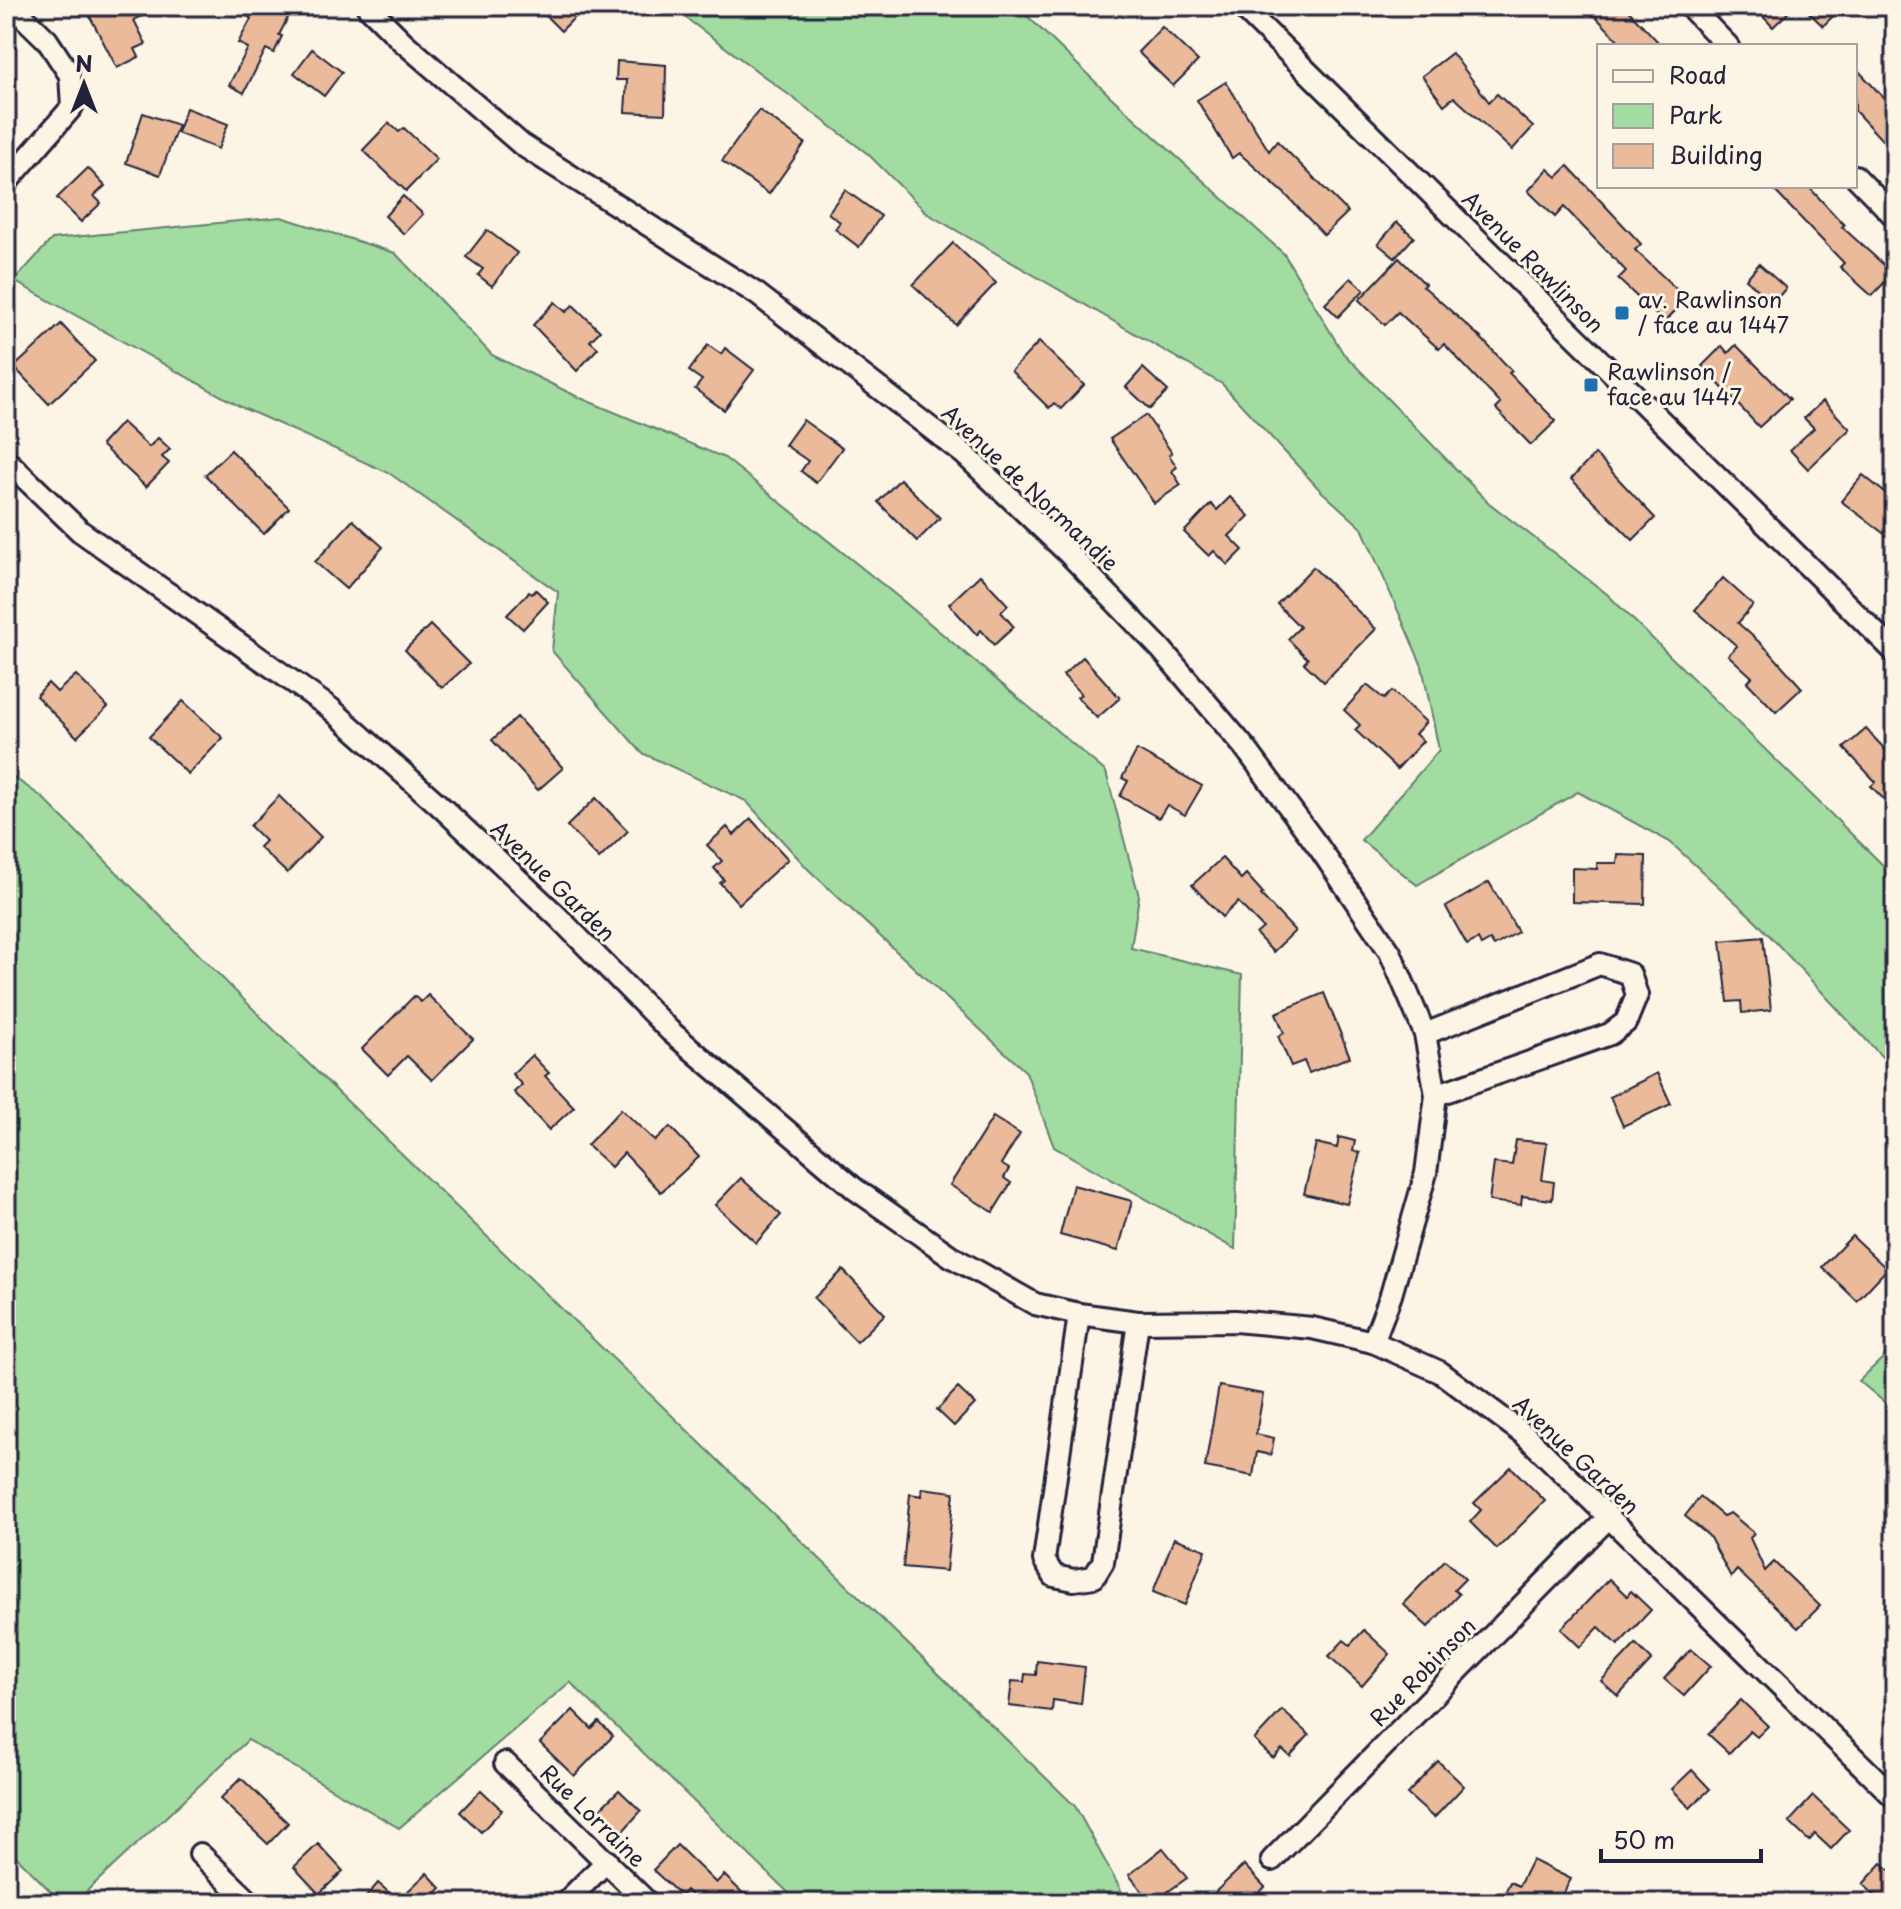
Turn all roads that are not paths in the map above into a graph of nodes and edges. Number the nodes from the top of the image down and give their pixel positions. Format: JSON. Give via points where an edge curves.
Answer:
{"nodes":[{"id":1,"x":12,"y":6,"type":"edge"},
{"id":2,"x":367,"y":6,"type":"edge"},
{"id":3,"x":1241,"y":6,"type":"edge"},
{"id":4,"x":1689,"y":6,"type":"edge"},
{"id":5,"x":1726,"y":44,"type":"edge"},
{"id":6,"x":1857,"y":178,"type":"edge"},
{"id":7,"x":6,"y":183,"type":"edge"},
{"id":8,"x":1895,"y":217,"type":"edge"},
{"id":9,"x":6,"y":460,"type":"edge"},
{"id":10,"x":1895,"y":652,"type":"edge"},
{"id":11,"x":1425,"y":1034,"type":"junction"},
{"id":12,"x":1436,"y":1095,"type":"junction"},
{"id":13,"x":1079,"y":1314,"type":"junction"},
{"id":14,"x":1138,"y":1322,"type":"junction"},
{"id":15,"x":1373,"y":1342,"type":"junction"},
{"id":16,"x":1609,"y":1517,"type":"junction"},
{"id":17,"x":505,"y":1763,"type":"dead end"},
{"id":18,"x":1895,"y":1798,"type":"edge"},
{"id":19,"x":200,"y":1854,"type":"dead end"},
{"id":20,"x":1272,"y":1860,"type":"dead end"},
{"id":21,"x":607,"y":1861,"type":"junction"},
{"id":22,"x":251,"y":1903,"type":"edge"},
{"id":23,"x":565,"y":1903,"type":"edge"},
{"id":24,"x":648,"y":1903,"type":"edge"}],
"edges":[{"from":1,"to":7,"type":"street","via":[[47,40],[70,75],[72,107]]},
{"from":2,"to":11,"type":"street","name":"Avenue de Normandie","via":[[522,145],[757,294],[861,372],[964,454],[1068,553],[1246,749],[1390,952]]},
{"from":3,"to":10,"type":"street","name":"Avenue Rawlinson"},
{"from":4,"to":5,"type":"street"},
{"from":6,"to":8,"type":"street"},
{"from":9,"to":13,"type":"street","name":"Avenue Garden","via":[[80,531],[330,708],[557,916],[670,1031],[855,1189],[952,1257],[1035,1304]]},
{"from":11,"to":12,"type":"street","name":"Avenue de Normandie"},
{"from":11,"to":12,"type":"street","via":[[1600,964],[1630,974],[1637,995],[1626,1022],[1610,1034]]},
{"from":12,"to":15,"type":"street","name":"Avenue de Normandie","via":[[1426,1173]]},
{"from":13,"to":14,"type":"street","name":"Avenue Garden"},
{"from":13,"to":14,"type":"street","via":[[1044,1560],[1054,1576],[1066,1579],[1094,1577],[1103,1562]]},
{"from":14,"to":15,"type":"street","name":"Avenue Garden","via":[[1250,1322],[1312,1328]]},
{"from":15,"to":16,"type":"street","name":"Avenue Garden","via":[[1440,1372],[1525,1435]]},
{"from":16,"to":18,"type":"street","name":"Avenue Garden"},
{"from":16,"to":20,"type":"street","name":"Rue Robinson"},
{"from":17,"to":21,"type":"street","name":"Rue Lorraine"},
{"from":19,"to":22,"type":"street"},
{"from":21,"to":23,"type":"street"},
{"from":21,"to":24,"type":"street","name":"Rue Lorraine"}]}
